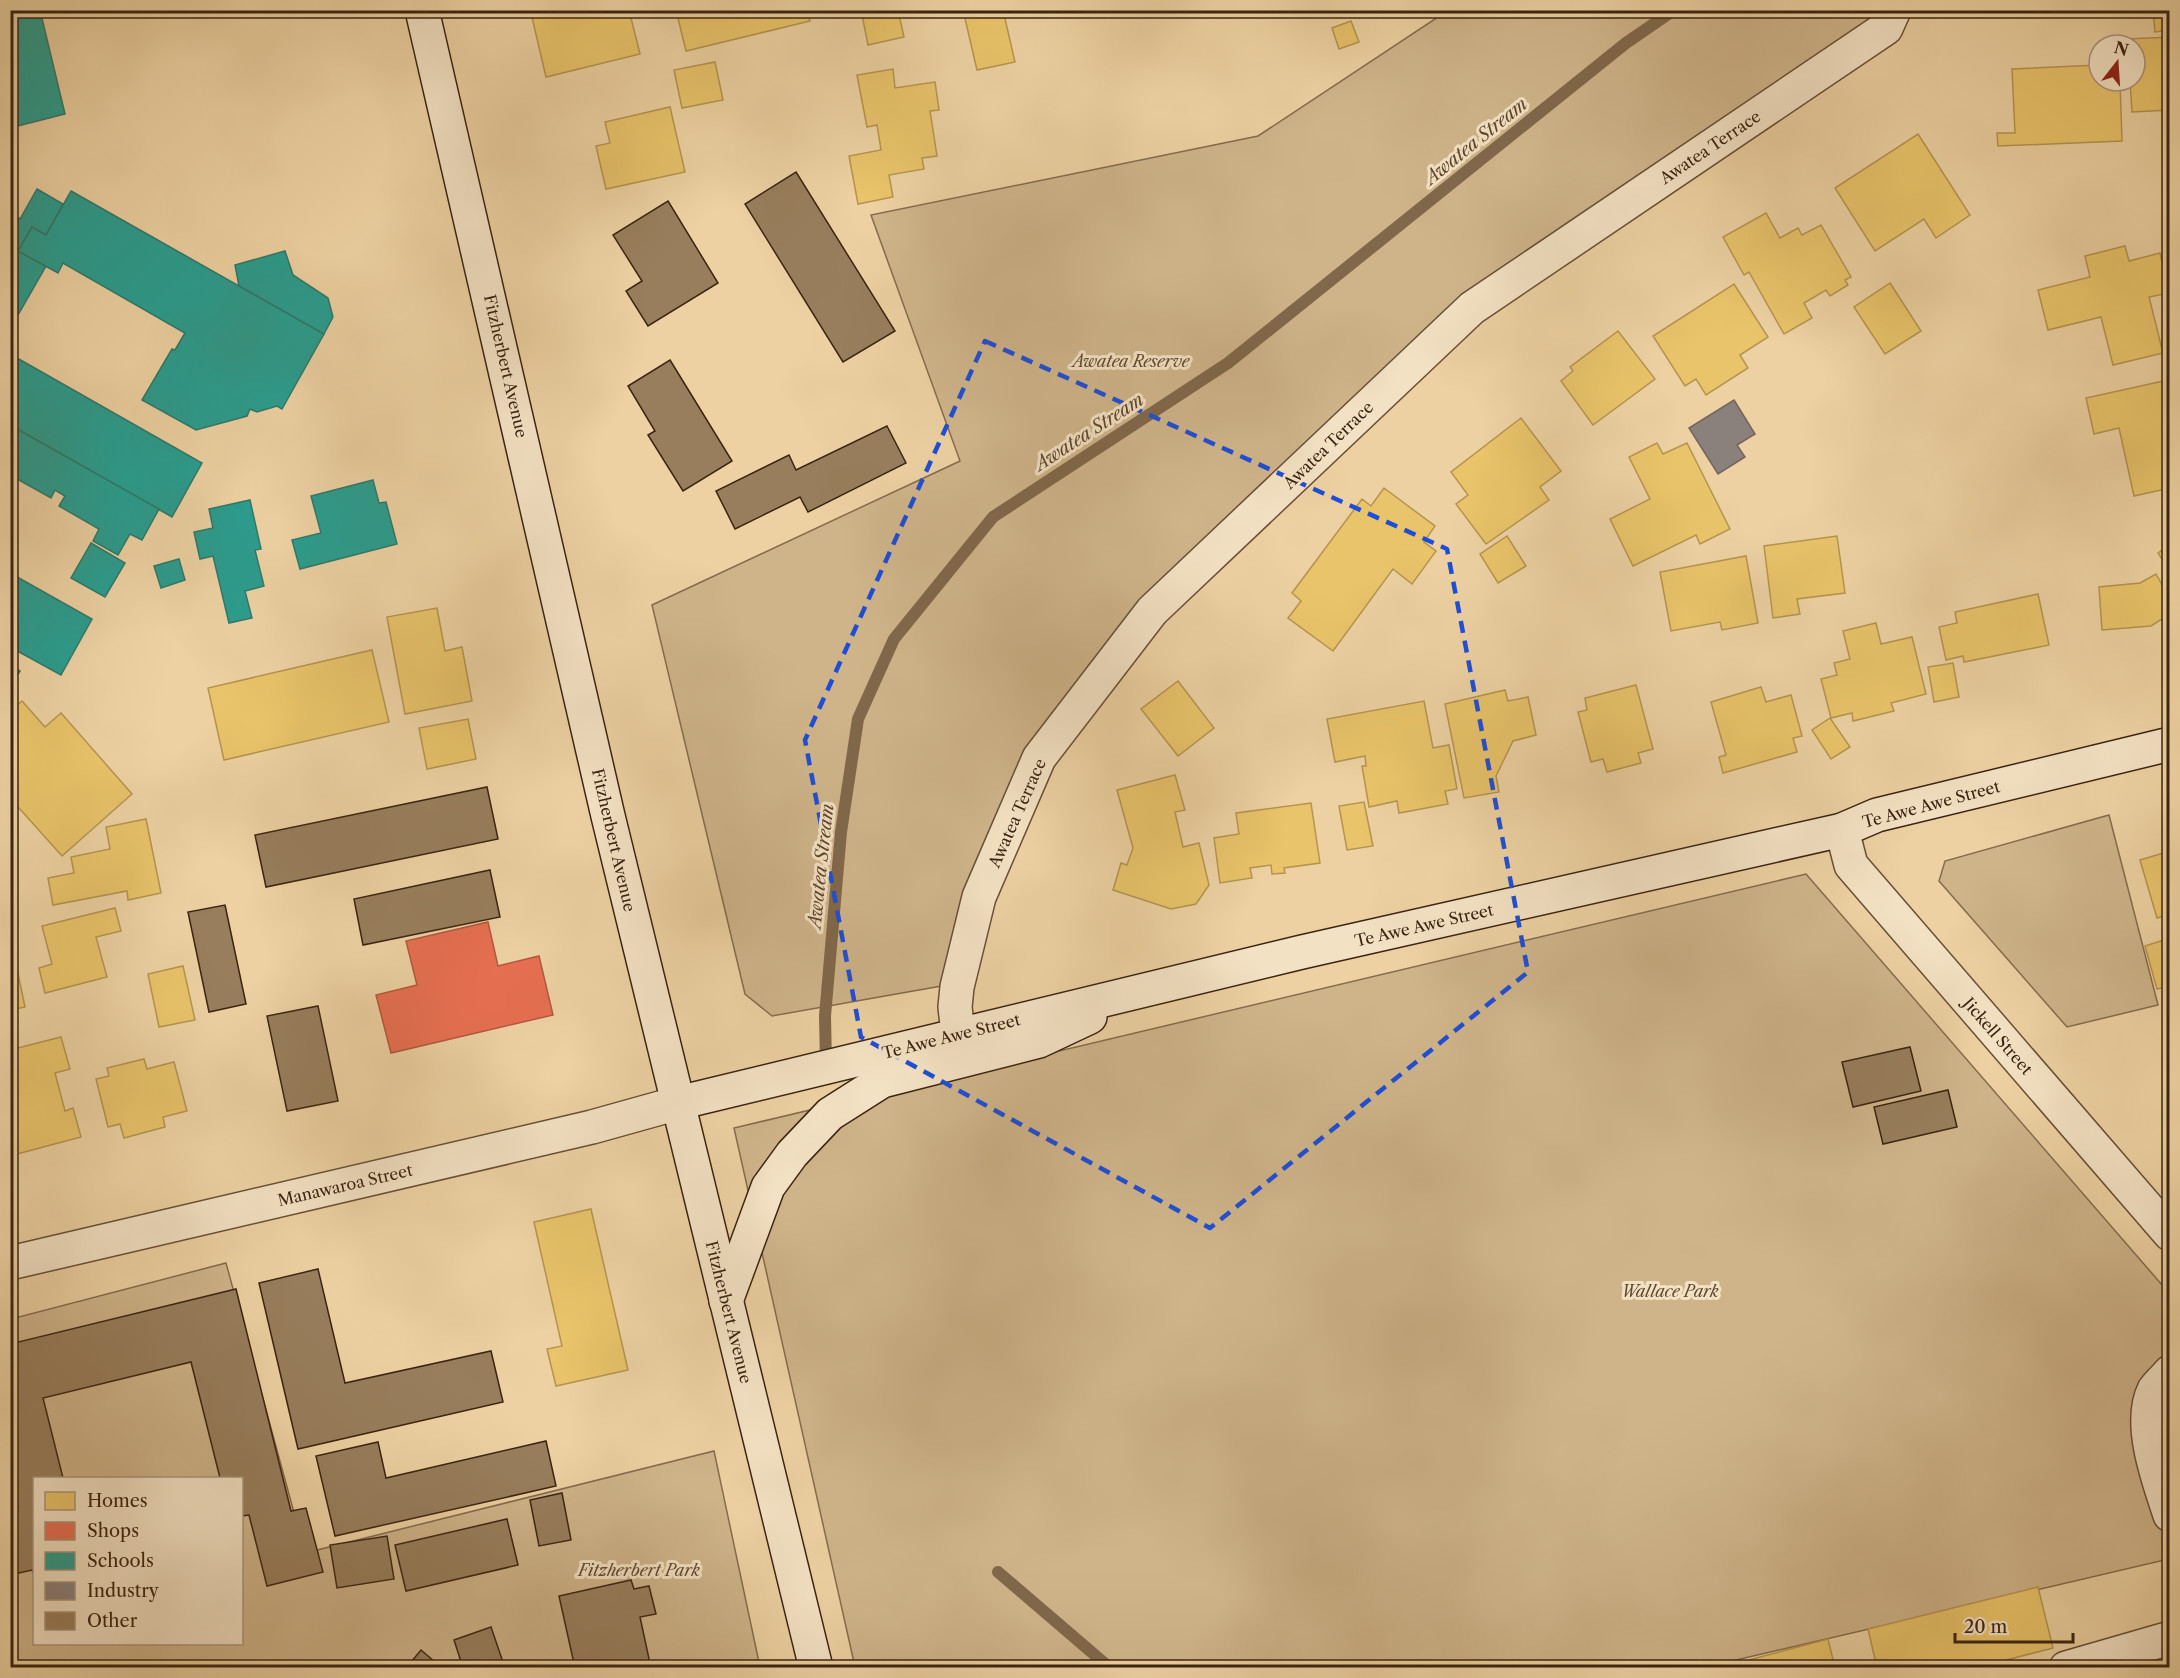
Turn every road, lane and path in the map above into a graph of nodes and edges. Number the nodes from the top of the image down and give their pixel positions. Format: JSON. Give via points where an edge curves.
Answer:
{"nodes":[{"id":1,"x":422,"y":10,"type":"edge"},
{"id":2,"x":1894,"y":10,"type":"edge"},
{"id":3,"x":2169,"y":744,"type":"edge"},
{"id":4,"x":1842,"y":830,"type":"junction"},
{"id":5,"x":1143,"y":992,"type":"junction"},
{"id":6,"x":958,"y":1033,"type":"junction"},
{"id":7,"x":678,"y":1103,"type":"junction"},
{"id":8,"x":2169,"y":1234,"type":"edge"},
{"id":9,"x":10,"y":1263,"type":"edge"},
{"id":10,"x":726,"y":1301,"type":"junction"},
{"id":11,"x":2169,"y":1372,"type":"edge"},
{"id":12,"x":2169,"y":1515,"type":"edge"},
{"id":13,"x":2169,"y":1638,"type":"edge"},
{"id":14,"x":816,"y":1668,"type":"edge"},
{"id":15,"x":2066,"y":1668,"type":"edge"}],
"edges":[{"from":1,"to":7,"type":"main road","name":"Fitzherbert Avenue"},
{"from":2,"to":6,"type":"main road","name":"Awatea Terrace","via":[[1886,28],[1472,308],[1152,611],[1040,758],[980,897],[957,987]]},
{"from":3,"to":4,"type":"main road","name":"Te Awe Awe Street","via":[[1877,814]]},
{"from":4,"to":5,"type":"main road","name":"Te Awe Awe Street","via":[[1302,952]]},
{"from":4,"to":8,"type":"main road","name":"Jickell Street","via":[[1851,866]]},
{"from":5,"to":6,"type":"main road","name":"Te Awe Awe Street"},
{"from":5,"to":10,"type":"main road","via":[[1039,1041],[882,1081],[830,1114],[792,1154],[768,1187]]},
{"from":6,"to":7,"type":"main road","name":"Te Awe Awe Street"},
{"from":7,"to":9,"type":"main road","name":"Manawaroa Street","via":[[592,1127]]},
{"from":7,"to":10,"type":"main road","name":"Fitzherbert Avenue"},
{"from":10,"to":14,"type":"main road","name":"Fitzherbert Avenue"},
{"from":11,"to":12,"type":"main road","via":[[2154,1390],[2148,1410],[2155,1471]]},
{"from":13,"to":15,"type":"main road"}]}
